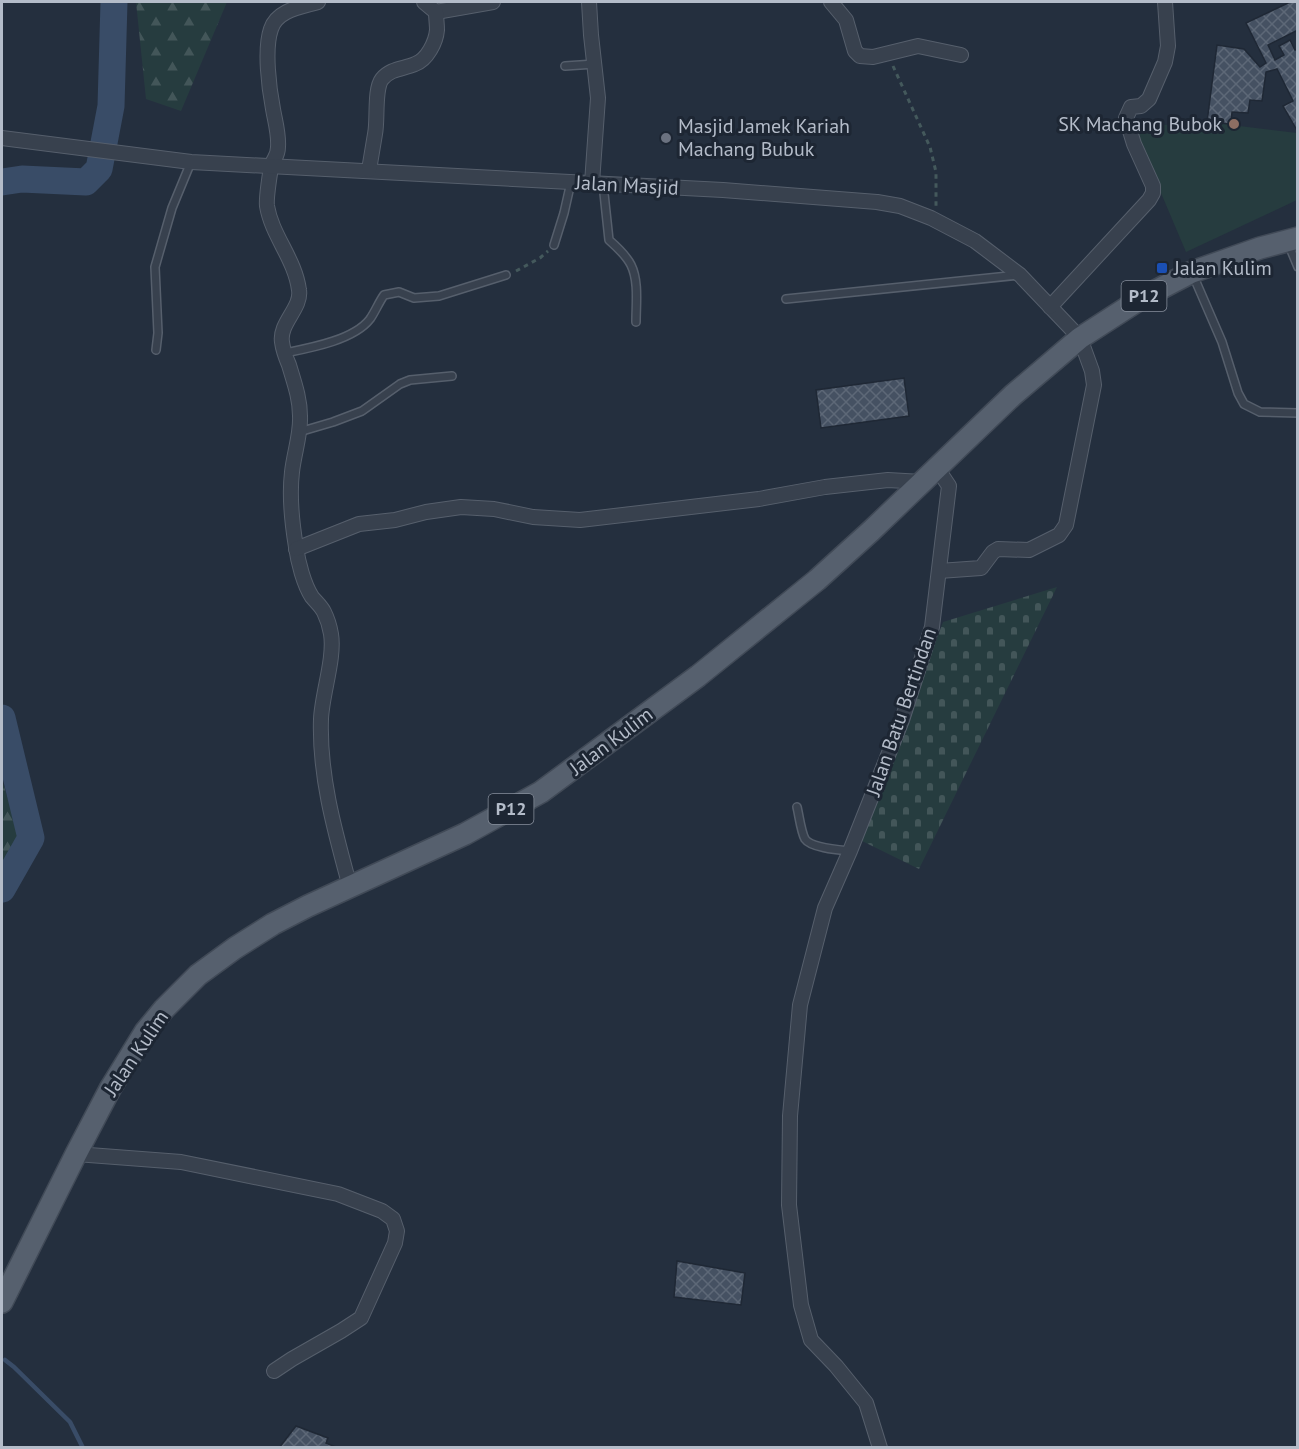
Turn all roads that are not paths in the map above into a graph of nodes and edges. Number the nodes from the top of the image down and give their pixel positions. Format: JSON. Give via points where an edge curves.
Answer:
{"nodes":[{"id":1,"x":318,"y":2,"type":"edge"},
{"id":2,"x":424,"y":2,"type":"edge"},
{"id":3,"x":493,"y":2,"type":"edge"},
{"id":4,"x":590,"y":2,"type":"edge"},
{"id":5,"x":831,"y":2,"type":"edge"},
{"id":6,"x":1165,"y":2,"type":"edge"},
{"id":7,"x":436,"y":12,"type":"junction"},
{"id":8,"x":961,"y":55,"type":"dead end"},
{"id":9,"x":595,"y":64,"type":"junction"},
{"id":10,"x":565,"y":66,"type":"dead end"},
{"id":11,"x":2,"y":138,"type":"edge"},
{"id":12,"x":191,"y":162,"type":"junction"},
{"id":13,"x":272,"y":165,"type":"junction"},
{"id":14,"x":369,"y":171,"type":"junction"},
{"id":15,"x":571,"y":182,"type":"junction"},
{"id":16,"x":598,"y":183,"type":"junction"},
{"id":17,"x":1292,"y":239,"type":"edge"},
{"id":18,"x":554,"y":245,"type":"road end"},
{"id":19,"x":1298,"y":267,"type":"edge"},
{"id":20,"x":1192,"y":272,"type":"junction"},
{"id":21,"x":1020,"y":275,"type":"junction"},
{"id":22,"x":506,"y":276,"type":"road end"},
{"id":23,"x":786,"y":299,"type":"dead end"},
{"id":24,"x":1050,"y":307,"type":"junction"},
{"id":25,"x":636,"y":322,"type":"dead end"},
{"id":26,"x":1080,"y":338,"type":"junction"},
{"id":27,"x":156,"y":350,"type":"dead end"},
{"id":28,"x":285,"y":353,"type":"junction"},
{"id":29,"x":452,"y":376,"type":"dead end"},
{"id":30,"x":1298,"y":412,"type":"edge"},
{"id":31,"x":299,"y":432,"type":"junction"},
{"id":32,"x":929,"y":475,"type":"junction"},
{"id":33,"x":296,"y":549,"type":"junction"},
{"id":34,"x":939,"y":571,"type":"junction"},
{"id":35,"x":798,"y":807,"type":"dead end"},
{"id":36,"x":850,"y":851,"type":"junction"},
{"id":37,"x":350,"y":887,"type":"junction"},
{"id":38,"x":76,"y":1154,"type":"junction"},
{"id":39,"x":2,"y":1302,"type":"edge"},
{"id":40,"x":274,"y":1371,"type":"dead end"},
{"id":41,"x":880,"y":1448,"type":"edge"}],
"edges":[{"from":1,"to":13,"type":"street","via":[[277,17],[271,29],[268,52],[278,144]]},
{"from":2,"to":7,"type":"street"},
{"from":3,"to":7,"type":"street"},
{"from":4,"to":9,"type":"street"},
{"from":5,"to":8,"type":"street","via":[[846,20],[860,56],[873,57],[918,46]]},
{"from":6,"to":24,"type":"street","via":[[1165,62],[1149,99],[1142,106],[1131,107],[1126,118],[1153,193]]},
{"from":7,"to":14,"type":"street","via":[[437,32],[422,60],[397,68],[380,80]]},
{"from":9,"to":10,"type":"lane"},
{"from":9,"to":16,"type":"street"},
{"from":11,"to":12,"type":"street","name":"Jalan Masjid"},
{"from":12,"to":13,"type":"street","name":"Jalan Masjid"},
{"from":12,"to":27,"type":"lane","via":[[172,208],[155,267]]},
{"from":13,"to":14,"type":"street","name":"Jalan Masjid"},
{"from":13,"to":28,"type":"street","via":[[266,204],[271,224],[296,274],[300,293],[281,335]]},
{"from":14,"to":15,"type":"street","name":"Jalan Masjid"},
{"from":15,"to":16,"type":"street","name":"Jalan Masjid"},
{"from":15,"to":18,"type":"lane"},
{"from":16,"to":21,"type":"street","name":"Jalan Masjid","via":[[900,206],[975,242]]},
{"from":16,"to":25,"type":"lane","via":[[609,240],[631,263],[635,274]]},
{"from":17,"to":19,"type":"lane"},
{"from":17,"to":20,"type":"main road","name":"Jalan Kulim","number":"P12"},
{"from":20,"to":26,"type":"main road","name":"Jalan Kulim","number":"P12"},
{"from":20,"to":30,"type":"lane","via":[[1244,404],[1260,412]]},
{"from":21,"to":23,"type":"lane"},
{"from":21,"to":24,"type":"street","name":"Jalan Masjid"},
{"from":22,"to":28,"type":"lane","via":[[439,296],[414,298],[399,292],[384,295],[370,319],[355,333]]},
{"from":24,"to":26,"type":"street","name":"Jalan Masjid"},
{"from":26,"to":32,"type":"main road","name":"Jalan Kulim","number":"P12"},
{"from":26,"to":34,"type":"street","via":[[1094,385],[1066,525],[1059,536],[1029,550],[998,549],[981,568]]},
{"from":28,"to":31,"type":"street","via":[[297,391]]},
{"from":29,"to":31,"type":"lane","via":[[410,380],[362,411]]},
{"from":31,"to":33,"type":"street","via":[[291,500]]},
{"from":32,"to":33,"type":"street","via":[[580,520],[461,507],[359,524]]},
{"from":32,"to":34,"type":"street","name":"Jalan Batu Bertindan","via":[[949,486]]},
{"from":32,"to":37,"type":"main road","name":"Jalan Kulim","number":"P12","via":[[817,580],[750,635],[542,792],[465,834]]},
{"from":33,"to":37,"type":"street","via":[[311,595],[323,611],[331,635],[321,737],[334,828]]},
{"from":34,"to":36,"type":"street","name":"Jalan Batu Bertindan","via":[[932,627],[902,720]]},
{"from":35,"to":36,"type":"lane","via":[[810,844]]},
{"from":36,"to":41,"type":"street","name":"Jalan Batu Bertindan","via":[[825,908],[800,1005],[790,1116],[789,1205],[801,1305],[811,1340],[867,1403]]},
{"from":37,"to":38,"type":"main road","name":"Jalan Kulim","number":"P12","via":[[273,924],[198,975],[145,1032]]},
{"from":38,"to":39,"type":"main road","name":"Jalan Kulim","number":"P12"},
{"from":38,"to":40,"type":"street","via":[[181,1162],[338,1194],[393,1219],[395,1243],[361,1318]]}]}
